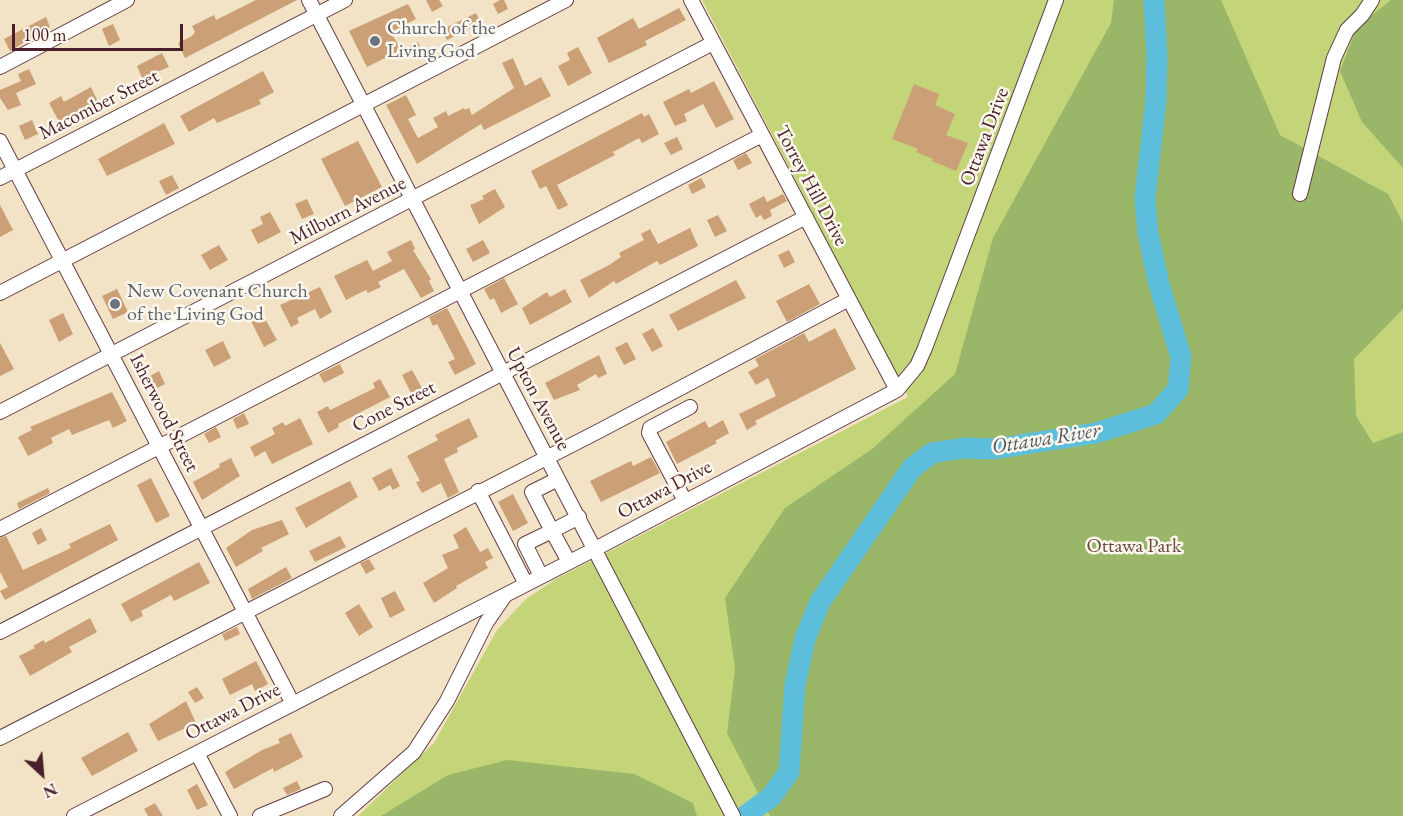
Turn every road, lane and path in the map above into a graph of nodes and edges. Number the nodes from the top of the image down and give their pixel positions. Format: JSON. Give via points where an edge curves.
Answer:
{"nodes":[{"id":1,"x":127,"y":0,"type":"edge"},
{"id":2,"x":309,"y":0,"type":"edge"},
{"id":3,"x":345,"y":0,"type":"edge"},
{"id":4,"x":566,"y":0,"type":"edge"},
{"id":5,"x":691,"y":0,"type":"edge"},
{"id":6,"x":1056,"y":0,"type":"edge"},
{"id":7,"x":1372,"y":0,"type":"edge"},
{"id":8,"x":317,"y":15,"type":"junction"},
{"id":9,"x":714,"y":43,"type":"junction"},
{"id":10,"x":0,"y":67,"type":"edge"},
{"id":11,"x":364,"y":106,"type":"junction"},
{"id":12,"x":762,"y":135,"type":"junction"},
{"id":13,"x":0,"y":141,"type":"edge"},
{"id":14,"x":15,"y":170,"type":"junction"},
{"id":15,"x":0,"y":178,"type":"edge"},
{"id":16,"x":1300,"y":194,"type":"dead end"},
{"id":17,"x":412,"y":200,"type":"junction"},
{"id":18,"x":806,"y":217,"type":"junction"},
{"id":19,"x":63,"y":261,"type":"junction"},
{"id":20,"x":0,"y":293,"type":"edge"},
{"id":21,"x":461,"y":293,"type":"junction"},
{"id":22,"x":849,"y":299,"type":"junction"},
{"id":23,"x":112,"y":355,"type":"junction"},
{"id":24,"x":502,"y":373,"type":"junction"},
{"id":25,"x":897,"y":390,"type":"junction"},
{"id":26,"x":690,"y":406,"type":"dead end"},
{"id":27,"x":0,"y":412,"type":"edge"},
{"id":28,"x":159,"y":447,"type":"junction"},
{"id":29,"x":547,"y":457,"type":"junction"},
{"id":30,"x":558,"y":479,"type":"junction"},
{"id":31,"x":478,"y":491,"type":"junction"},
{"id":32,"x":685,"y":501,"type":"junction"},
{"id":33,"x":579,"y":517,"type":"junction"},
{"id":34,"x":201,"y":529,"type":"junction"},
{"id":35,"x":0,"y":530,"type":"edge"},
{"id":36,"x":552,"y":531,"type":"junction"},
{"id":37,"x":595,"y":549,"type":"junction"},
{"id":38,"x":569,"y":562,"type":"junction"},
{"id":39,"x":541,"y":576,"type":"junction"},
{"id":40,"x":526,"y":584,"type":"junction"},
{"id":41,"x":506,"y":594,"type":"junction"},
{"id":42,"x":245,"y":612,"type":"junction"},
{"id":43,"x":0,"y":632,"type":"edge"},
{"id":44,"x":293,"y":704,"type":"junction"},
{"id":45,"x":0,"y":738,"type":"edge"},
{"id":46,"x":197,"y":753,"type":"junction"},
{"id":47,"x":325,"y":789,"type":"dead end"},
{"id":48,"x":74,"y":816,"type":"edge"},
{"id":49,"x":230,"y":816,"type":"edge"},
{"id":50,"x":261,"y":816,"type":"edge"},
{"id":51,"x":340,"y":816,"type":"edge"},
{"id":52,"x":733,"y":816,"type":"edge"}],
"edges":[{"from":1,"to":10,"type":"street"},
{"from":2,"to":8,"type":"street","name":"Upton Avenue"},
{"from":3,"to":8,"type":"street","name":"Macomber Street"},
{"from":4,"to":11,"type":"street"},
{"from":5,"to":9,"type":"street","name":"Torrey Hill Drive"},
{"from":6,"to":25,"type":"street","name":"Ottawa Drive","via":[[925,348],[917,366]]},
{"from":7,"to":16,"type":"street","via":[[1347,30],[1334,58]]},
{"from":8,"to":11,"type":"street","name":"Upton Avenue"},
{"from":8,"to":14,"type":"street","name":"Macomber Street"},
{"from":9,"to":12,"type":"street","name":"Torrey Hill Drive"},
{"from":9,"to":17,"type":"street","name":"Milburn Avenue"},
{"from":11,"to":17,"type":"street","name":"Upton Avenue"},
{"from":11,"to":19,"type":"street"},
{"from":12,"to":18,"type":"street","name":"Torrey Hill Drive"},
{"from":12,"to":21,"type":"street"},
{"from":13,"to":14,"type":"street","name":"Isherwood Street"},
{"from":14,"to":15,"type":"street","name":"Macomber Street"},
{"from":14,"to":19,"type":"street","name":"Isherwood Street"},
{"from":17,"to":21,"type":"street","name":"Upton Avenue"},
{"from":17,"to":23,"type":"street","name":"Milburn Avenue"},
{"from":18,"to":22,"type":"street","name":"Torrey Hill Drive"},
{"from":18,"to":24,"type":"street","name":"Cone Street"},
{"from":19,"to":20,"type":"street"},
{"from":19,"to":23,"type":"street","name":"Isherwood Street"},
{"from":21,"to":24,"type":"street","name":"Upton Avenue"},
{"from":21,"to":28,"type":"street"},
{"from":22,"to":25,"type":"street","name":"Torrey Hill Drive"},
{"from":22,"to":29,"type":"street"},
{"from":23,"to":27,"type":"street","name":"Milburn Avenue"},
{"from":23,"to":28,"type":"street","name":"Isherwood Street"},
{"from":24,"to":29,"type":"street","name":"Upton Avenue"},
{"from":24,"to":34,"type":"street","name":"Cone Street"},
{"from":25,"to":32,"type":"street","name":"Ottawa Drive"},
{"from":26,"to":32,"type":"street","via":[[650,428],[649,433]]},
{"from":28,"to":34,"type":"street","name":"Isherwood Street"},
{"from":28,"to":35,"type":"street"},
{"from":29,"to":30,"type":"street","name":"Upton Avenue"},
{"from":29,"to":31,"type":"street"},
{"from":30,"to":33,"type":"street","name":"Upton Avenue"},
{"from":30,"to":36,"type":"street","via":[[532,492]]},
{"from":31,"to":40,"type":"street"},
{"from":31,"to":42,"type":"street"},
{"from":32,"to":37,"type":"street","name":"Ottawa Drive"},
{"from":33,"to":36,"type":"street"},
{"from":33,"to":37,"type":"street","name":"Upton Avenue"},
{"from":34,"to":42,"type":"street","name":"Isherwood Street"},
{"from":34,"to":43,"type":"street","name":"Cone Street"},
{"from":36,"to":38,"type":"street"},
{"from":36,"to":39,"type":"street","via":[[525,544]]},
{"from":37,"to":38,"type":"street","name":"Ottawa Drive"},
{"from":37,"to":52,"type":"street","name":"Upton Avenue"},
{"from":38,"to":39,"type":"street","name":"Ottawa Drive"},
{"from":39,"to":40,"type":"street","name":"Ottawa Drive"},
{"from":40,"to":41,"type":"street","name":"Ottawa Drive"},
{"from":41,"to":44,"type":"street","name":"Ottawa Drive"},
{"from":41,"to":51,"type":"street","via":[[414,752]]},
{"from":42,"to":44,"type":"street","name":"Isherwood Street"},
{"from":42,"to":45,"type":"street"},
{"from":44,"to":46,"type":"street","name":"Ottawa Drive"},
{"from":46,"to":48,"type":"street","name":"Ottawa Drive"},
{"from":46,"to":49,"type":"street"},
{"from":47,"to":50,"type":"street"}]}
